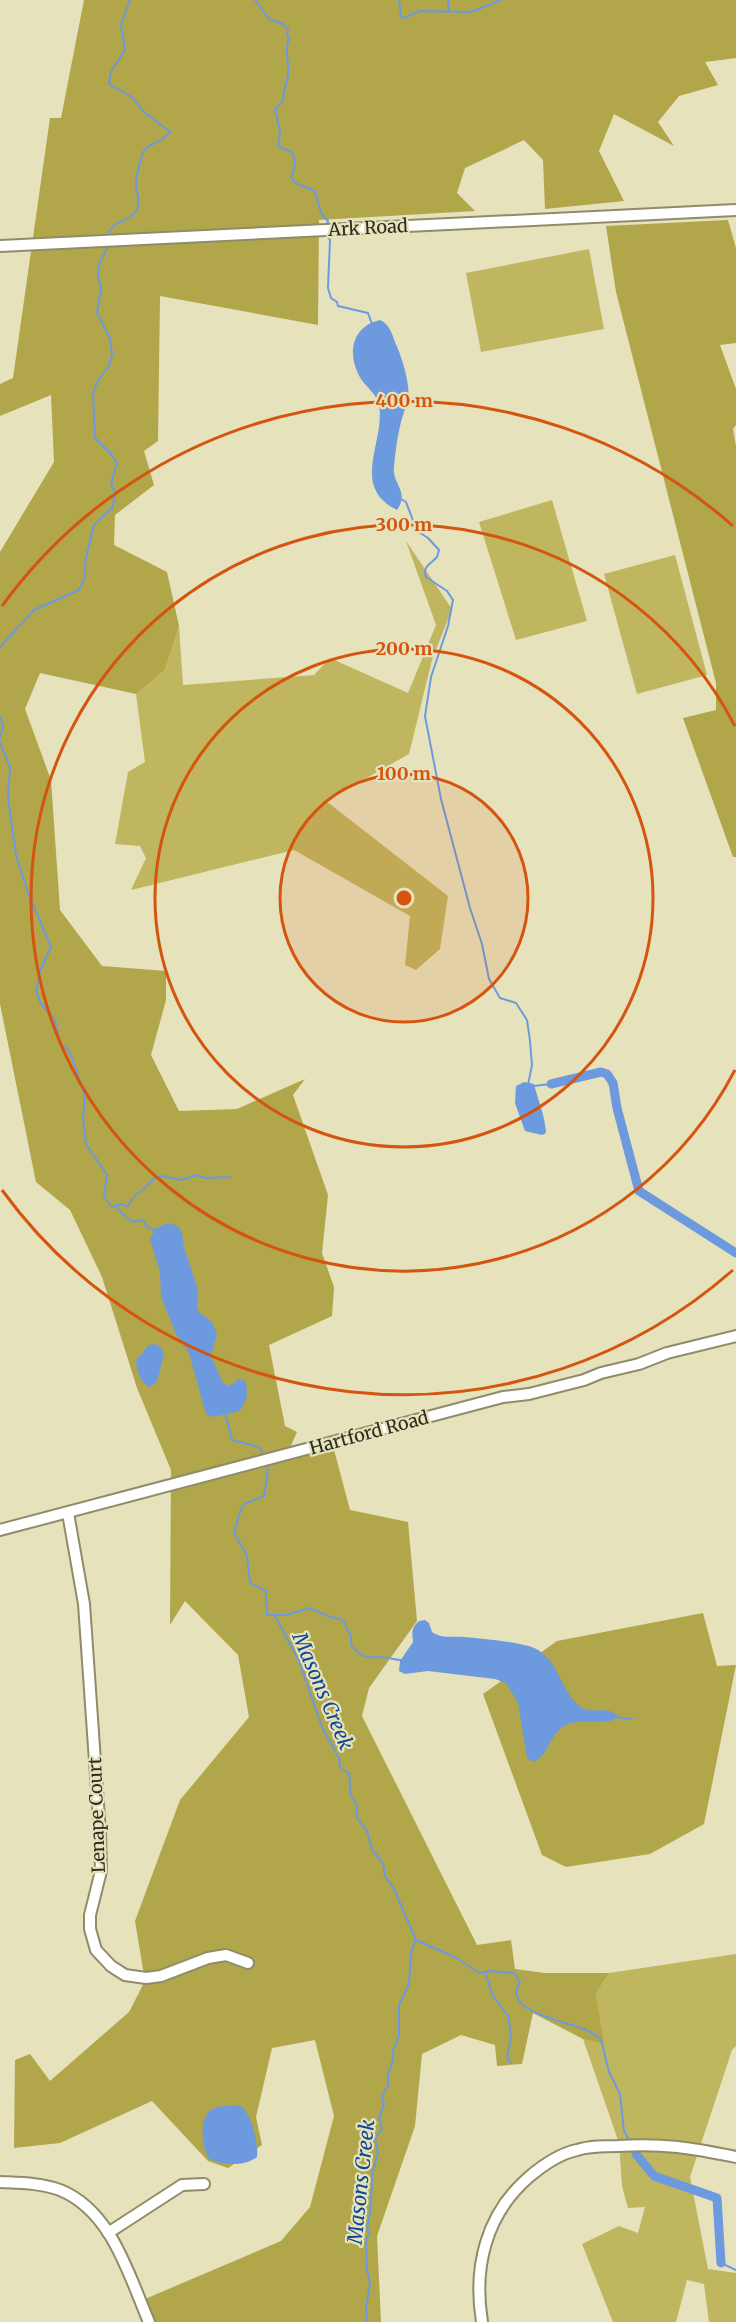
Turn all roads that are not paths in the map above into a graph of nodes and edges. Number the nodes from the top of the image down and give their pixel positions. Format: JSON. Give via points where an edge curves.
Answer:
{"nodes":[{"id":1,"x":736,"y":210,"type":"edge"},
{"id":2,"x":0,"y":246,"type":"edge"},
{"id":3,"x":736,"y":1335,"type":"edge"},
{"id":4,"x":68,"y":1513,"type":"junction"},
{"id":5,"x":0,"y":1530,"type":"edge"},
{"id":6,"x":248,"y":1963,"type":"dead end"},
{"id":7,"x":736,"y":2157,"type":"edge"},
{"id":8,"x":0,"y":2182,"type":"edge"},
{"id":9,"x":204,"y":2184,"type":"dead end"},
{"id":10,"x":108,"y":2233,"type":"junction"},
{"id":11,"x":148,"y":2322,"type":"edge"},
{"id":12,"x":482,"y":2322,"type":"edge"}],
"edges":[{"from":1,"to":2,"type":"street","name":"Ark Road"},
{"from":3,"to":4,"type":"street","name":"Hartford Road","via":[[584,1380],[503,1397]]},
{"from":4,"to":5,"type":"street","name":"Hartford Road"},
{"from":4,"to":6,"type":"street","name":"Lenape Court","via":[[84,1604],[102,1864],[90,1915],[92,1940],[111,1966],[136,1977],[161,1976],[202,1959],[226,1955]]},
{"from":7,"to":12,"type":"street","via":[[678,2145],[638,2145],[578,2149],[548,2163],[520,2184],[505,2202],[489,2233],[479,2277]]},
{"from":8,"to":10,"type":"street","via":[[37,2184],[66,2193],[92,2212]]},
{"from":9,"to":10,"type":"street","via":[[182,2185]]},
{"from":10,"to":11,"type":"street"}]}
